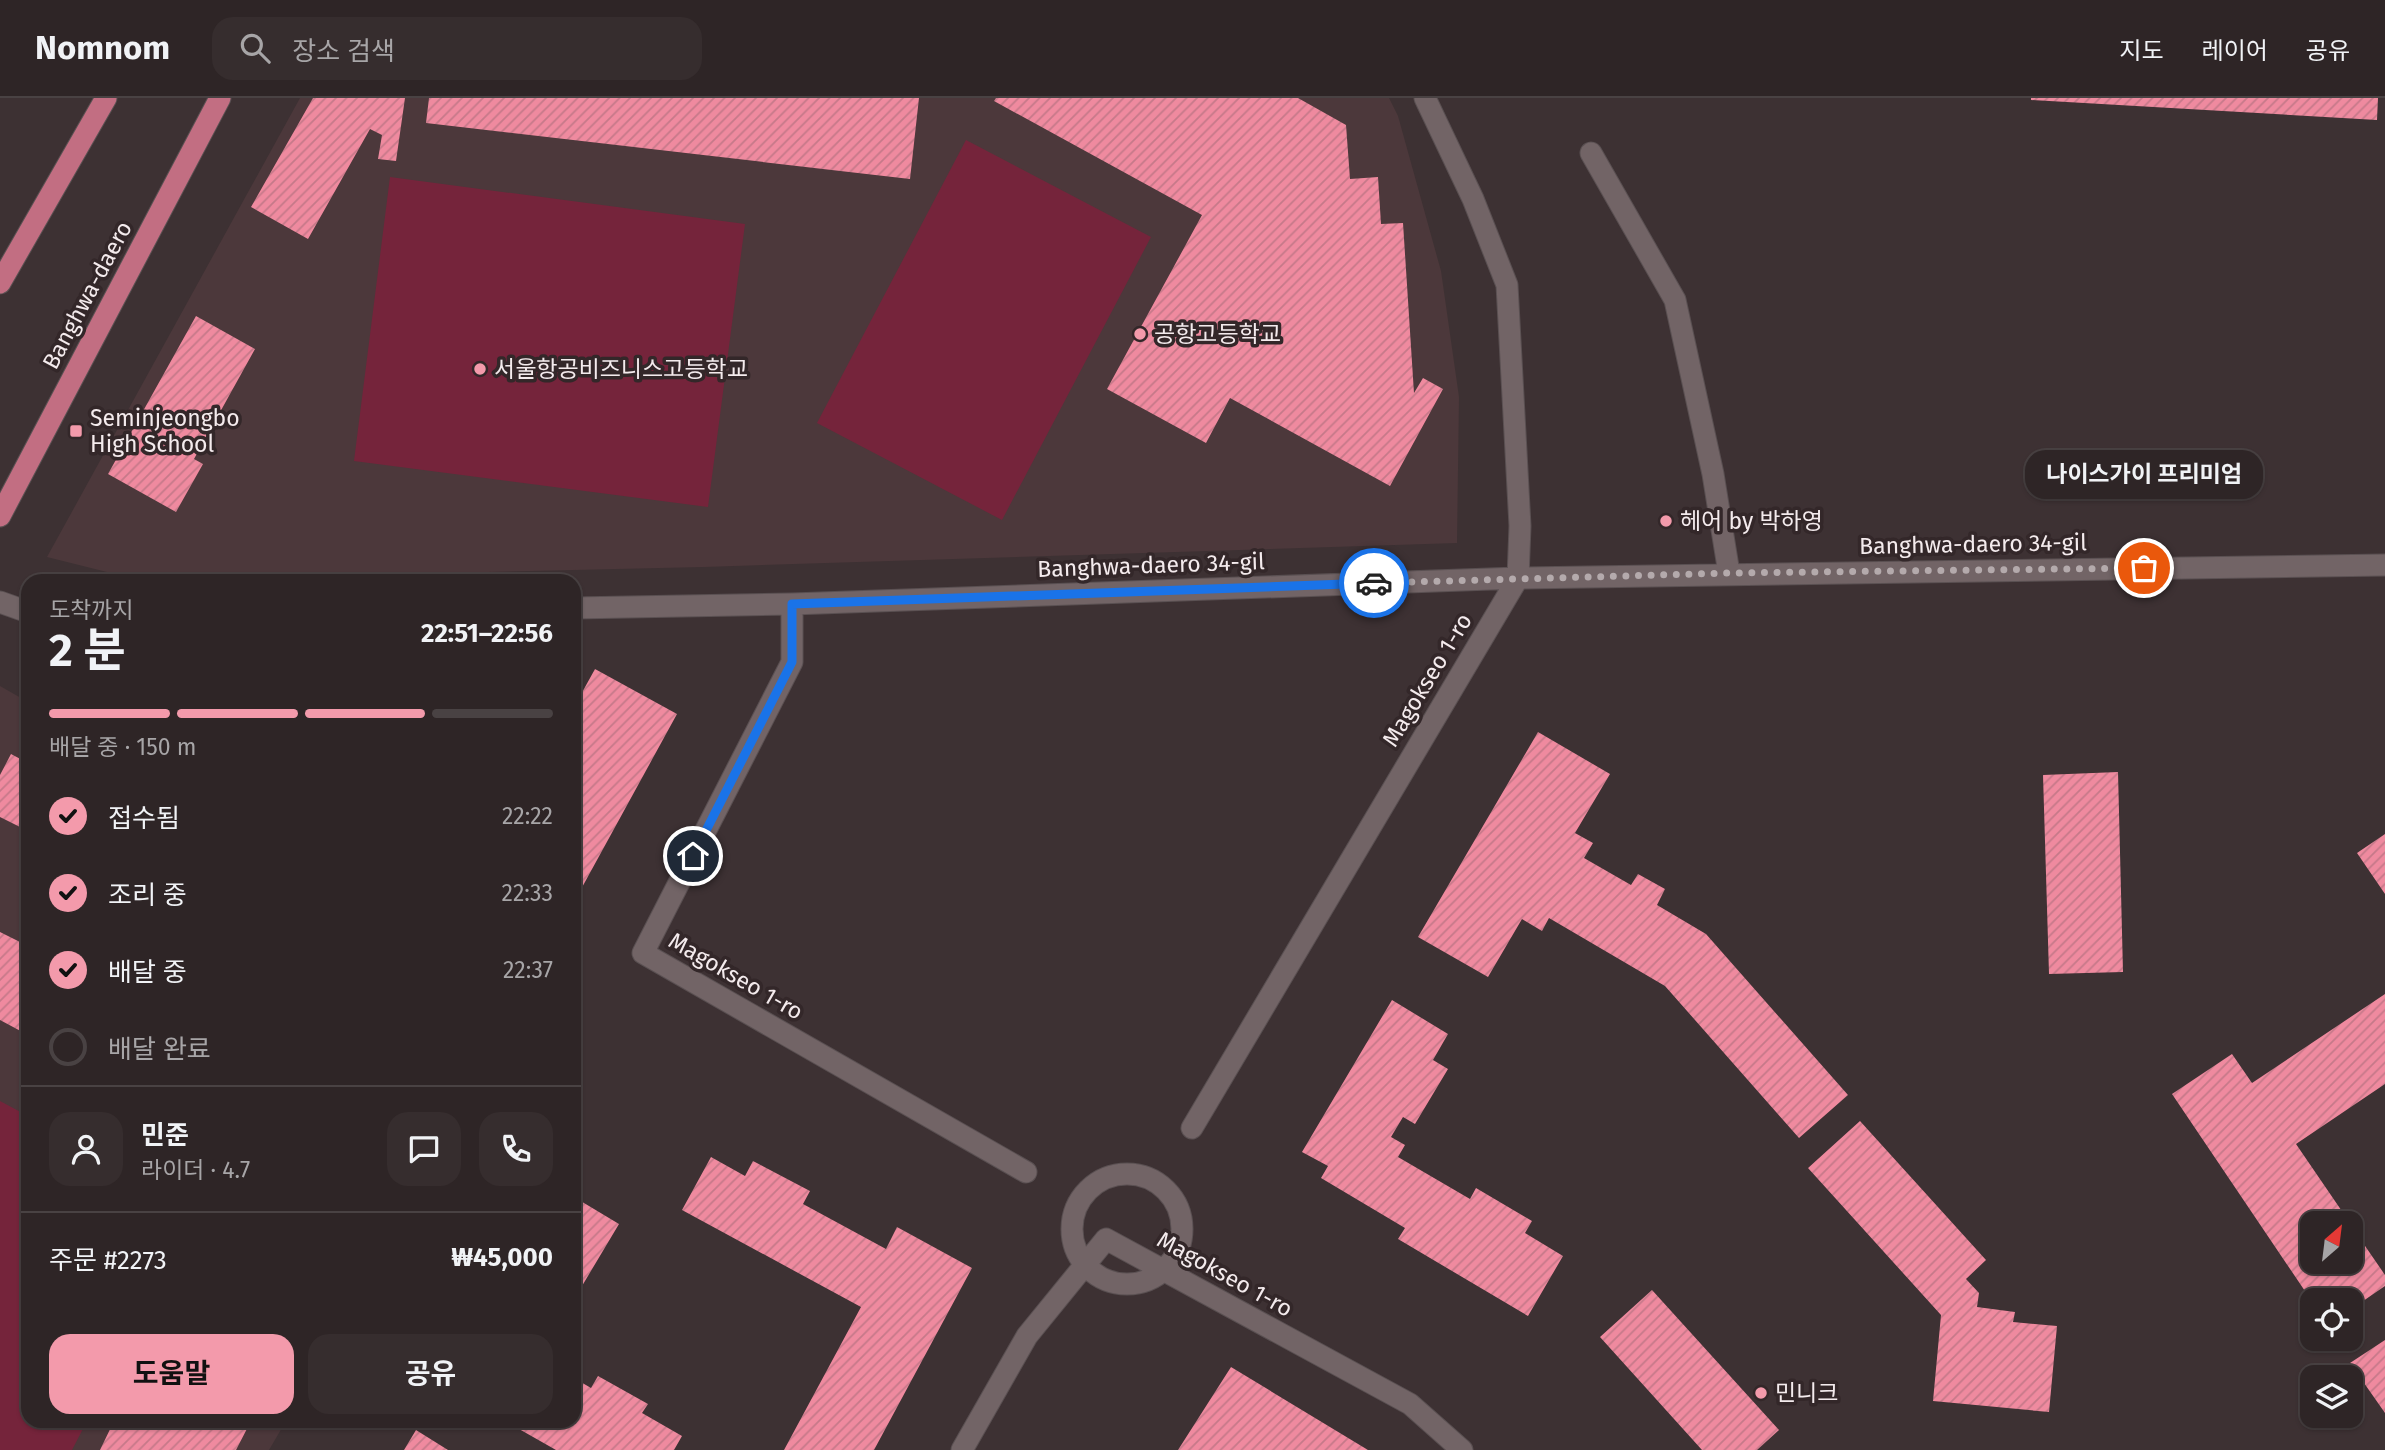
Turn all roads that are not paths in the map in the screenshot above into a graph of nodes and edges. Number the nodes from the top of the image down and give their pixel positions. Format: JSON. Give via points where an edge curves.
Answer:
{"nodes":[{"id":1,"x":106,"y":98,"type":"edge"},
{"id":2,"x":220,"y":98,"type":"edge"},
{"id":3,"x":1425,"y":98,"type":"edge"},
{"id":4,"x":1591,"y":153,"type":"dead end"},
{"id":5,"x":0,"y":283,"type":"edge"},
{"id":6,"x":0,"y":516,"type":"edge"},
{"id":7,"x":2385,"y":565,"type":"edge"},
{"id":8,"x":1730,"y":573,"type":"junction"},
{"id":9,"x":1518,"y":578,"type":"junction"},
{"id":10,"x":0,"y":602,"type":"edge"},
{"id":11,"x":792,"y":604,"type":"junction"},
{"id":12,"x":581,"y":608,"type":"edge"},
{"id":13,"x":21,"y":610,"type":"edge"},
{"id":14,"x":1192,"y":1128,"type":"dead end"},
{"id":15,"x":1026,"y":1172,"type":"dead end"},
{"id":16,"x":1076,"y":1206,"type":"joint"},
{"id":17,"x":962,"y":1450,"type":"edge"},
{"id":18,"x":1462,"y":1450,"type":"edge"}],
"edges":[{"from":1,"to":5,"type":"main road"},
{"from":2,"to":6,"type":"main road","name":"Banghwa-daero"},
{"from":3,"to":9,"type":"street","name":"Magokseo 1-ro","via":[[1507,285],[1520,526]]},
{"from":4,"to":8,"type":"street","via":[[1675,300]]},
{"from":7,"to":8,"type":"street","name":"Banghwa-daero 34-gil"},
{"from":8,"to":9,"type":"street","name":"Banghwa-daero 34-gil"},
{"from":9,"to":11,"type":"street","name":"Banghwa-daero 34-gil"},
{"from":9,"to":14,"type":"street","name":"Magokseo 1-ro"},
{"from":10,"to":13,"type":"street"},
{"from":11,"to":12,"type":"street","name":"Banghwa-daero 34-gil"},
{"from":11,"to":15,"type":"street","name":"Magokseo 1-ro","via":[[792,662],[643,953]]},
{"from":16,"to":16,"type":"street","via":[[1072,1238],[1083,1263],[1106,1280],[1125,1284],[1147,1281],[1174,1259],[1181,1241],[1180,1211],[1156,1182],[1125,1173],[1107,1177],[1094,1184]]},
{"from":17,"to":18,"type":"street","name":"Magokseo 1-ro","via":[[1027,1336],[1106,1239],[1410,1404]]}]}
